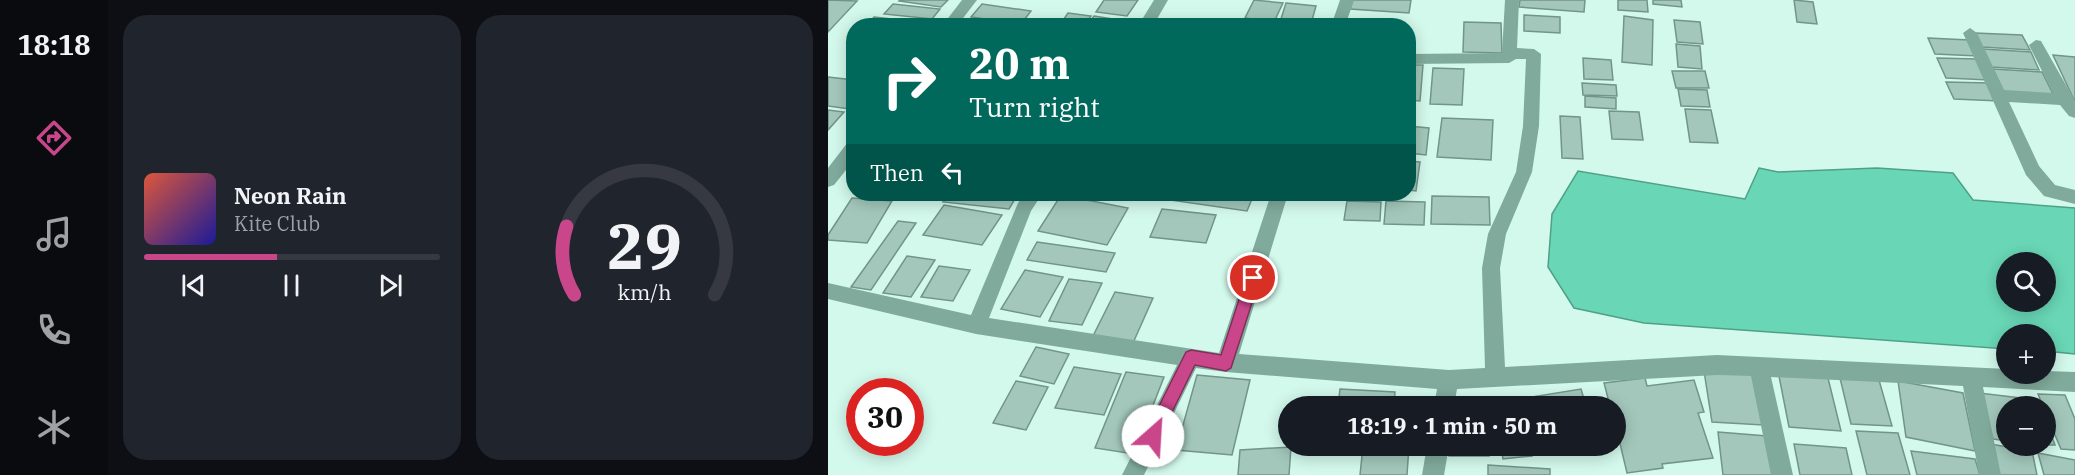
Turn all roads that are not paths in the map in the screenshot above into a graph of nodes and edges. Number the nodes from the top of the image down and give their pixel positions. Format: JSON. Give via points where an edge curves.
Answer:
{"nodes":[{"id":1,"x":970,"y":0,"type":"edge"},
{"id":2,"x":1161,"y":0,"type":"edge"},
{"id":3,"x":1347,"y":0,"type":"edge"},
{"id":4,"x":1512,"y":0,"type":"edge"},
{"id":5,"x":955,"y":18,"type":"edge"},
{"id":6,"x":1150,"y":18,"type":"edge"},
{"id":7,"x":1341,"y":18,"type":"edge"},
{"id":8,"x":1970,"y":33,"type":"dead end"},
{"id":9,"x":2036,"y":45,"type":"dead end"},
{"id":10,"x":1510,"y":53,"type":"junction"},
{"id":11,"x":1416,"y":59,"type":"edge"},
{"id":12,"x":2001,"y":96,"type":"junction"},
{"id":13,"x":2064,"y":99,"type":"junction"},
{"id":14,"x":2075,"y":112,"type":"edge"},
{"id":15,"x":846,"y":157,"type":"edge"},
{"id":16,"x":828,"y":180,"type":"edge"},
{"id":17,"x":2075,"y":197,"type":"edge"},
{"id":18,"x":1029,"y":201,"type":"edge"},
{"id":19,"x":1278,"y":201,"type":"edge"},
{"id":20,"x":828,"y":291,"type":"edge"},
{"id":21,"x":976,"y":325,"type":"junction"},
{"id":22,"x":1191,"y":357,"type":"junction"},
{"id":23,"x":1226,"y":363,"type":"junction"},
{"id":24,"x":1759,"y":367,"type":"junction"},
{"id":25,"x":1971,"y":377,"type":"junction"},
{"id":26,"x":1495,"y":379,"type":"junction"},
{"id":27,"x":1449,"y":380,"type":"junction"},
{"id":28,"x":2075,"y":382,"type":"edge"},
{"id":29,"x":1446,"y":396,"type":"edge"},
{"id":30,"x":1436,"y":456,"type":"edge"},
{"id":31,"x":1134,"y":475,"type":"edge"},
{"id":32,"x":1433,"y":475,"type":"edge"},
{"id":33,"x":1782,"y":475,"type":"edge"},
{"id":34,"x":1990,"y":475,"type":"edge"}],
"edges":[{"from":1,"to":5,"type":"street"},
{"from":2,"to":6,"type":"street"},
{"from":3,"to":7,"type":"street"},
{"from":4,"to":10,"type":"street"},
{"from":8,"to":12,"type":"street"},
{"from":9,"to":13,"type":"street"},
{"from":10,"to":11,"type":"street","via":[[1509,58]]},
{"from":10,"to":26,"type":"street","via":[[1534,54],[1531,126],[1524,172],[1497,234],[1491,268]]},
{"from":12,"to":13,"type":"street"},
{"from":12,"to":17,"type":"street","via":[[2032,170],[2050,191]]},
{"from":13,"to":14,"type":"street"},
{"from":15,"to":16,"type":"street"},
{"from":18,"to":21,"type":"street"},
{"from":19,"to":23,"type":"street"},
{"from":20,"to":21,"type":"street"},
{"from":21,"to":22,"type":"street"},
{"from":22,"to":23,"type":"street"},
{"from":22,"to":31,"type":"street"},
{"from":23,"to":27,"type":"street"},
{"from":24,"to":25,"type":"street"},
{"from":24,"to":26,"type":"street","via":[[1717,365]]},
{"from":24,"to":33,"type":"street"},
{"from":25,"to":28,"type":"street"},
{"from":25,"to":34,"type":"street"},
{"from":26,"to":27,"type":"street"},
{"from":27,"to":29,"type":"street"},
{"from":30,"to":32,"type":"street"}]}
